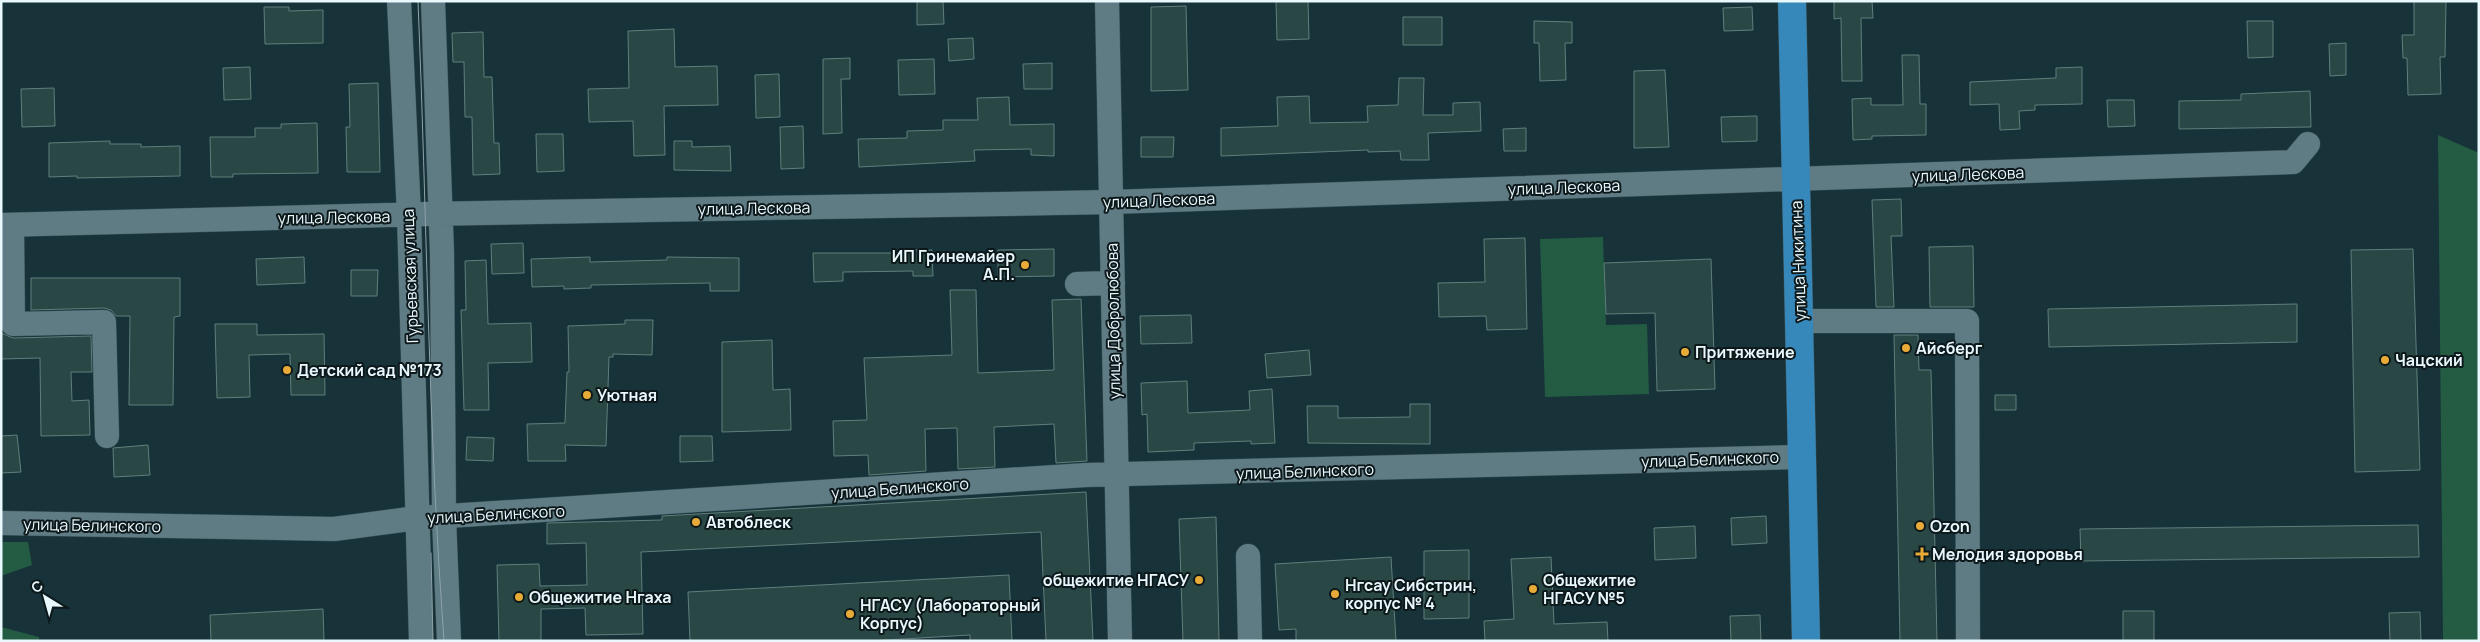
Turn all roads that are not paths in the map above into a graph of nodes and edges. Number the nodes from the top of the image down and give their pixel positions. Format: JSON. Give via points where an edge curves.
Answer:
{"nodes":[{"id":1,"x":400,"y":1,"type":"edge"},
{"id":2,"x":433,"y":1,"type":"edge"},
{"id":3,"x":1107,"y":1,"type":"edge"},
{"id":4,"x":1792,"y":1,"type":"edge"},
{"id":5,"x":2308,"y":144,"type":"dead end"},
{"id":6,"x":1796,"y":180,"type":"junction"},
{"id":7,"x":1111,"y":202,"type":"junction"},
{"id":8,"x":441,"y":214,"type":"junction"},
{"id":9,"x":409,"y":215,"type":"junction"},
{"id":10,"x":7,"y":225,"type":"edge"},
{"id":11,"x":1113,"y":283,"type":"junction"},
{"id":12,"x":1077,"y":284,"type":"dead end"},
{"id":13,"x":1800,"y":321,"type":"junction"},
{"id":14,"x":107,"y":436,"type":"dead end"},
{"id":15,"x":1800,"y":457,"type":"junction"},
{"id":16,"x":1117,"y":476,"type":"junction"},
{"id":17,"x":417,"y":518,"type":"junction"},
{"id":18,"x":444,"y":518,"type":"junction"},
{"id":19,"x":1,"y":523,"type":"edge"},
{"id":20,"x":1248,"y":556,"type":"dead end"},
{"id":21,"x":421,"y":641,"type":"edge"},
{"id":22,"x":449,"y":641,"type":"edge"},
{"id":23,"x":1120,"y":641,"type":"edge"},
{"id":24,"x":1250,"y":641,"type":"edge"},
{"id":25,"x":1806,"y":641,"type":"edge"},
{"id":26,"x":1968,"y":641,"type":"edge"}],
"edges":[{"from":1,"to":9,"type":"street","name":"Гурьевская улица"},
{"from":2,"to":8,"type":"street"},
{"from":3,"to":7,"type":"street","name":"улица Добролюбова"},
{"from":4,"to":6,"type":"main road","name":"улица Никитина"},
{"from":5,"to":6,"type":"street","name":"улица Лескова","via":[[2293,162]]},
{"from":6,"to":7,"type":"street","name":"улица Лескова"},
{"from":6,"to":13,"type":"main road","name":"улица Никитина"},
{"from":7,"to":8,"type":"street","name":"улица Лескова"},
{"from":7,"to":11,"type":"street","name":"улица Добролюбова"},
{"from":8,"to":9,"type":"street","name":"улица Лескова"},
{"from":8,"to":18,"type":"street"},
{"from":9,"to":10,"type":"street","name":"улица Лескова"},
{"from":9,"to":17,"type":"street","name":"Гурьевская улица"},
{"from":10,"to":14,"type":"street","via":[[13,324],[104,322]]},
{"from":11,"to":12,"type":"street"},
{"from":11,"to":16,"type":"street","name":"улица Добролюбова"},
{"from":13,"to":15,"type":"main road","name":"улица Никитина"},
{"from":13,"to":26,"type":"street","via":[[1967,321]]},
{"from":15,"to":16,"type":"street","name":"улица Белинского"},
{"from":15,"to":25,"type":"main road","name":"улица Никитина"},
{"from":16,"to":18,"type":"street","name":"улица Белинского","via":[[1086,475]]},
{"from":16,"to":23,"type":"street","name":"улица Добролюбова"},
{"from":17,"to":18,"type":"street","name":"улица Белинского"},
{"from":17,"to":19,"type":"street","name":"улица Белинского","via":[[334,529]]},
{"from":17,"to":21,"type":"street","name":"Гурьевская улица"},
{"from":18,"to":22,"type":"street"},
{"from":20,"to":24,"type":"street"}]}
